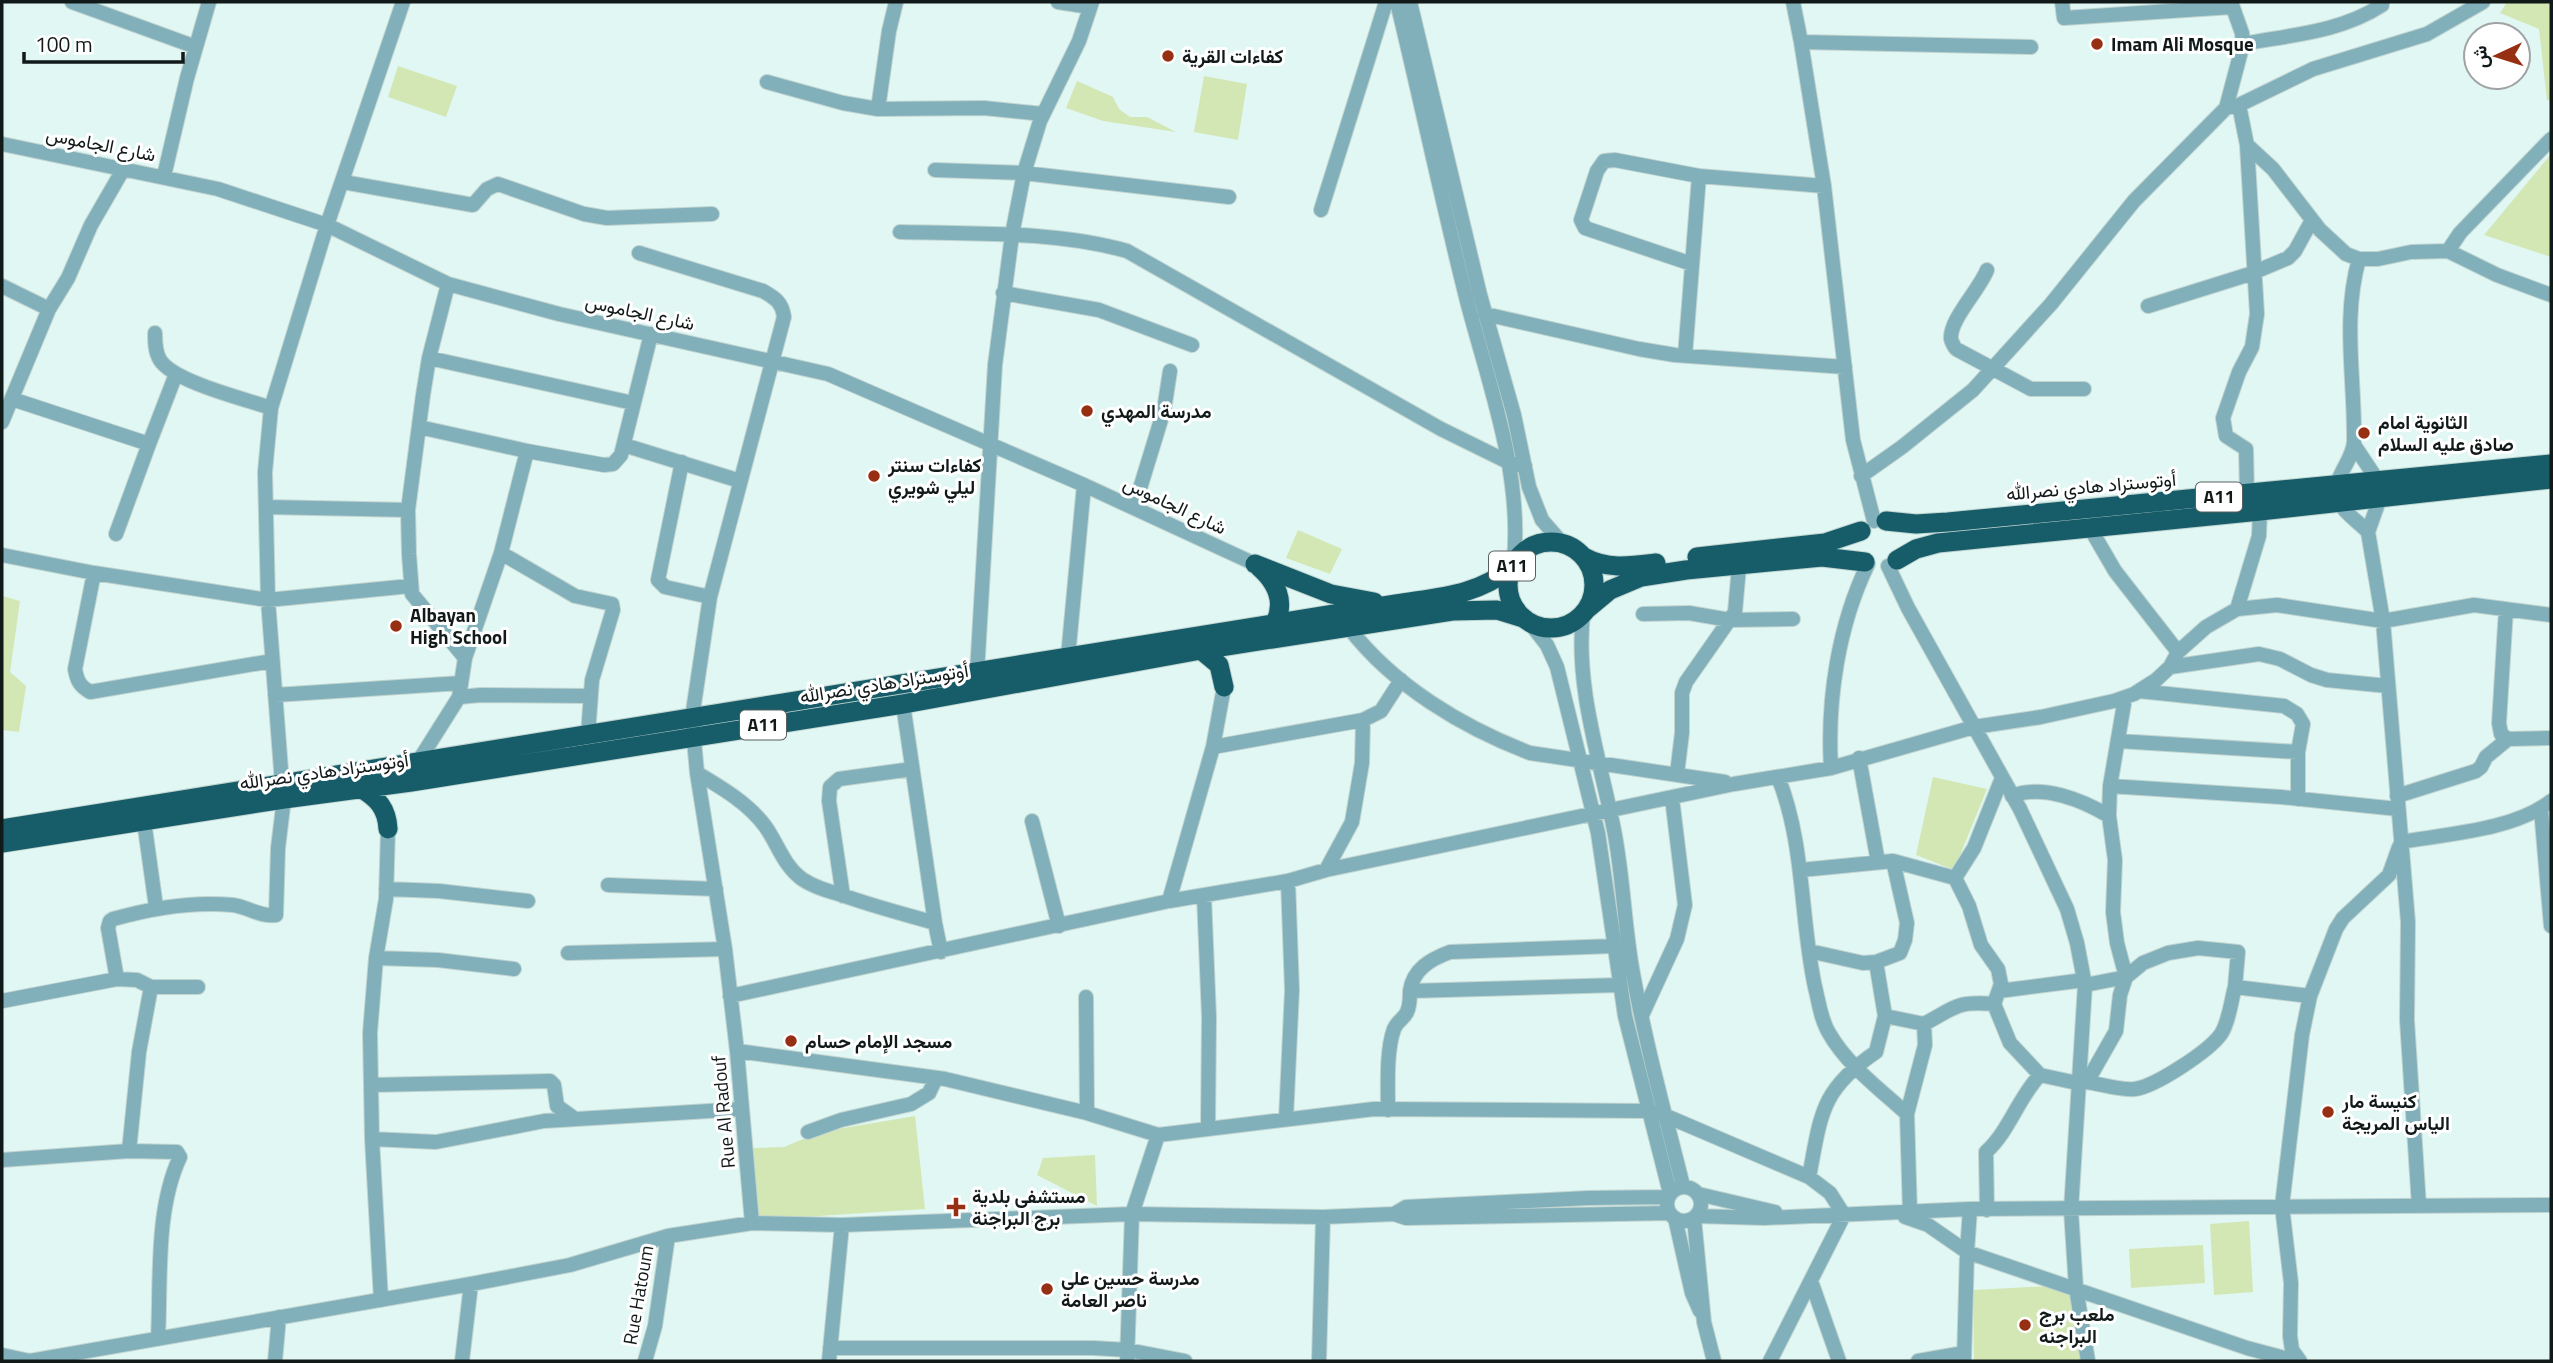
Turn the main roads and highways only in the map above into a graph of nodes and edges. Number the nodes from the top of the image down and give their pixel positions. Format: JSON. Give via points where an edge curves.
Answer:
{"nodes":[{"id":1,"x":2551,"y":464,"type":"edge"},
{"id":2,"x":2551,"y":479,"type":"edge"},
{"id":3,"x":2379,"y":489,"type":"junction"},
{"id":4,"x":2337,"y":494,"type":"junction"},
{"id":5,"x":1874,"y":525,"type":"junction"},
{"id":6,"x":1584,"y":557,"type":"junction"},
{"id":7,"x":1866,"y":563,"type":"junction"},
{"id":8,"x":1893,"y":563,"type":"junction"},
{"id":9,"x":1513,"y":564,"type":"junction"},
{"id":10,"x":1396,"y":604,"type":"junction"},
{"id":11,"x":1585,"y":612,"type":"junction"},
{"id":12,"x":1526,"y":620,"type":"junction"},
{"id":13,"x":1275,"y":623,"type":"junction"},
{"id":14,"x":1242,"y":644,"type":"junction"},
{"id":15,"x":1201,"y":650,"type":"junction"},
{"id":16,"x":693,"y":727,"type":"junction"},
{"id":17,"x":411,"y":782,"type":"junction"},
{"id":18,"x":360,"y":788,"type":"junction"},
{"id":19,"x":283,"y":791,"type":"junction"},
{"id":20,"x":2,"y":829,"type":"edge"},
{"id":21,"x":2,"y":843,"type":"edge"}],
"edges":[{"from":1,"to":3,"type":"highway","name":"أوتوستراد هادي نصرالله","number":"A11"},
{"from":2,"to":3,"type":"highway","name":"أوتوستراد هادي نصرالله","number":"A11"},
{"from":3,"to":4,"type":"highway","name":"أوتوستراد هادي نصرالله","number":"A11"},
{"from":4,"to":5,"type":"highway","name":"أوتوستراد هادي نصرالله","number":"A11","via":[[2247,494]]},
{"from":4,"to":8,"type":"highway","name":"أوتوستراد هادي نصرالله","number":"A11","via":[[2260,512],[1938,543]]},
{"from":5,"to":6,"type":"highway","name":"أوتوستراد هادي نصرالله","number":"A11","via":[[1825,543],[1632,566],[1600,564]]},
{"from":5,"to":7,"type":"highway","via":[[1858,538],[1857,549]]},
{"from":5,"to":8,"type":"highway","via":[[1896,527],[1903,537],[1903,550]]},
{"from":6,"to":9,"type":"highway","name":"أوتوستراد هادي نصرالله","number":"A11","via":[[1574,547],[1553,541],[1525,550]]},
{"from":6,"to":11,"type":"highway","via":[[1594,579],[1593,596]]},
{"from":7,"to":8,"type":"highway","number":"A11","via":[[1878,568]]},
{"from":7,"to":11,"type":"highway","name":"أوتوستراد هادي نصرالله","number":"A11","via":[[1822,557],[1633,579],[1610,590]]},
{"from":9,"to":10,"type":"highway","name":"أوتوستراد هادي نصرالله","number":"A11","via":[[1489,584],[1473,590]]},
{"from":9,"to":12,"type":"highway","number":"A11","via":[[1509,594]]},
{"from":10,"to":13,"type":"highway","name":"أوتوستراد هادي نصرالله","number":"A11"},
{"from":10,"to":13,"type":"highway","via":[[1331,594],[1255,564],[1279,593]]},
{"from":11,"to":12,"type":"highway","name":"أوتوستراد هادي نصرالله","number":"A11","via":[[1558,628],[1543,628]]},
{"from":12,"to":14,"type":"highway","name":"أوتوستراد هادي نصرالله","number":"A11","via":[[1472,608]]},
{"from":13,"to":16,"type":"highway","name":"أوتوستراد هادي نصرالله","number":"A11"},
{"from":14,"to":15,"type":"highway","name":"أوتوستراد هادي نصرالله","number":"A11"},
{"from":14,"to":15,"type":"highway","via":[[1224,687],[1219,665]]},
{"from":15,"to":16,"type":"highway","name":"أوتوستراد هادي نصرالله","number":"A11","via":[[903,704]]},
{"from":16,"to":17,"type":"highway","name":"أوتوستراد هادي نصرالله","number":"A11"},
{"from":16,"to":19,"type":"highway","name":"أوتوستراد هادي نصرالله","number":"A11","via":[[588,734],[418,762]]},
{"from":17,"to":18,"type":"highway","name":"أوتوستراد هادي نصرالله","number":"A11"},
{"from":17,"to":18,"type":"highway","via":[[398,800],[388,829],[383,807]]},
{"from":18,"to":19,"type":"highway","name":"أوتوستراد هادي نصرالله","number":"A11"},
{"from":19,"to":20,"type":"highway","name":"أوتوستراد هادي نصرالله","number":"A11"},
{"from":19,"to":21,"type":"highway","name":"أوتوستراد هادي نصرالله","number":"A11","via":[[144,821]]}]}
